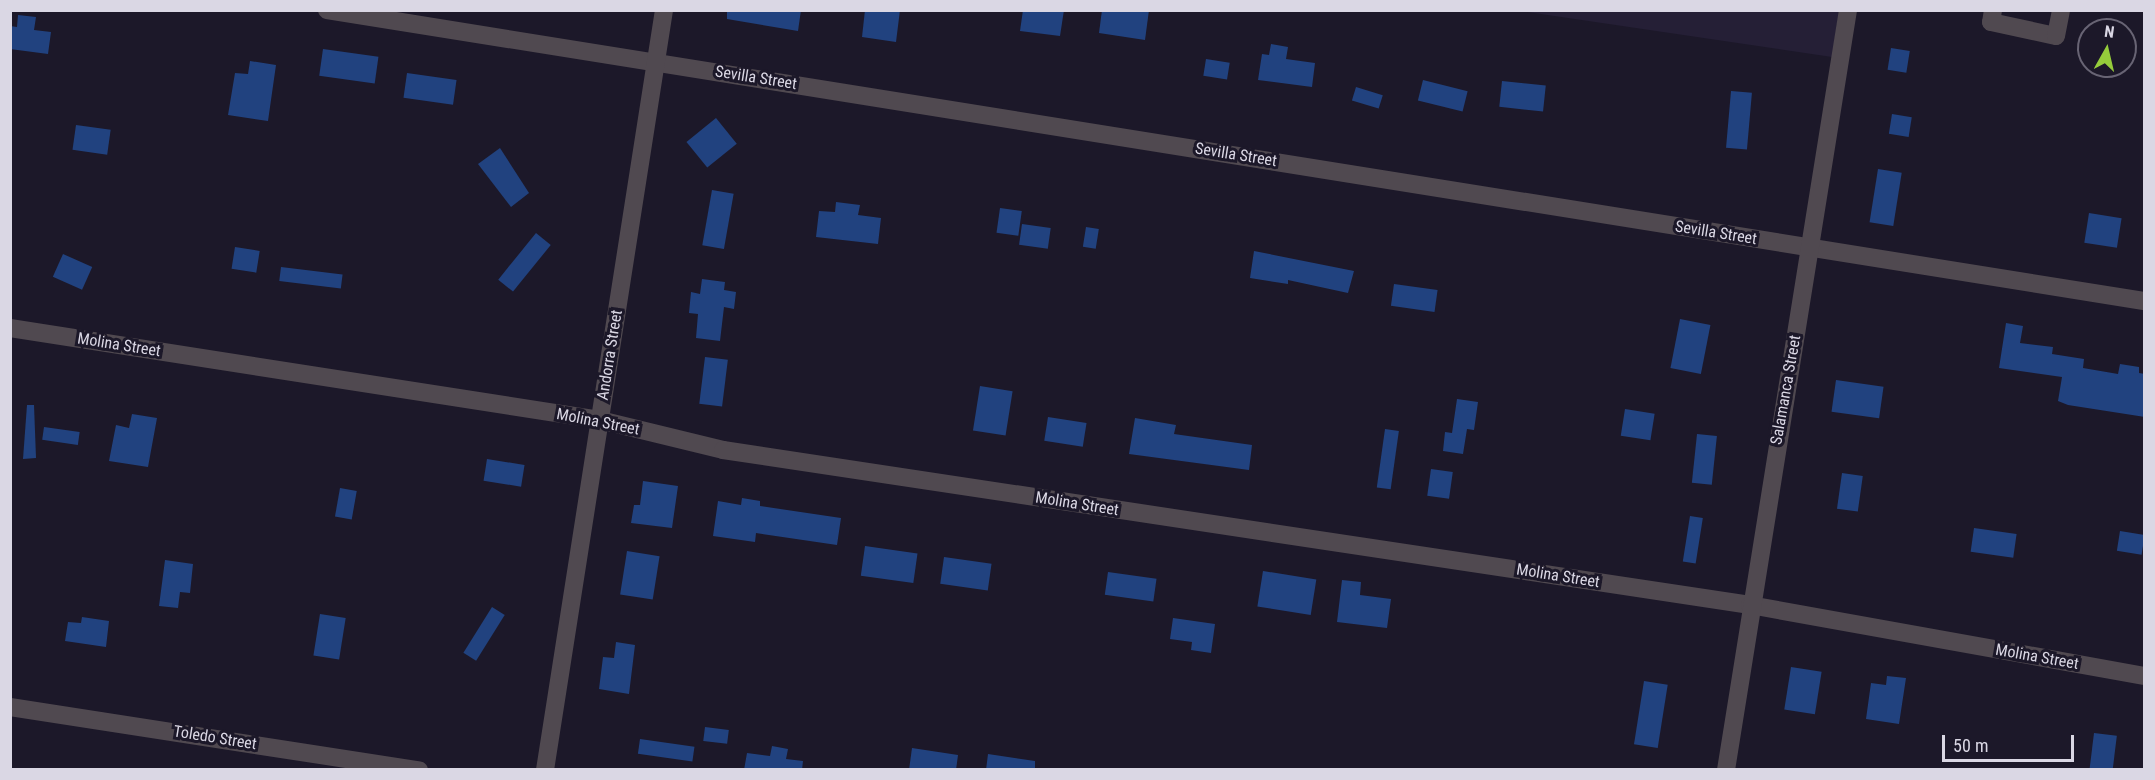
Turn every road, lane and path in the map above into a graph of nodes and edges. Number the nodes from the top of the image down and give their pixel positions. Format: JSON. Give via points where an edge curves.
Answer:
{"nodes":[{"id":1,"x":327,"y":10,"type":"edge"},
{"id":2,"x":664,"y":10,"type":"edge"},
{"id":3,"x":1848,"y":10,"type":"edge"},
{"id":4,"x":1993,"y":10,"type":"edge"},
{"id":5,"x":2061,"y":10,"type":"edge"},
{"id":6,"x":656,"y":62,"type":"junction"},
{"id":7,"x":1810,"y":248,"type":"junction"},
{"id":8,"x":2145,"y":302,"type":"edge"},
{"id":9,"x":10,"y":328,"type":"edge"},
{"id":10,"x":600,"y":420,"type":"junction"},
{"id":11,"x":1750,"y":605,"type":"junction"},
{"id":12,"x":2145,"y":676,"type":"edge"},
{"id":13,"x":10,"y":707,"type":"edge"},
{"id":14,"x":419,"y":770,"type":"edge"},
{"id":15,"x":545,"y":770,"type":"edge"},
{"id":16,"x":1726,"y":770,"type":"edge"}],
"edges":[{"from":1,"to":6,"type":"street","name":"Sevilla Street"},
{"from":2,"to":6,"type":"street","name":"Andorra Street"},
{"from":3,"to":7,"type":"street","name":"Salamanca Street"},
{"from":4,"to":5,"type":"street","via":[[1991,22],[2056,36]]},
{"from":6,"to":7,"type":"street","name":"Sevilla Street"},
{"from":6,"to":10,"type":"street","name":"Andorra Street"},
{"from":7,"to":8,"type":"street","name":"Sevilla Street"},
{"from":7,"to":11,"type":"street","name":"Salamanca Street"},
{"from":9,"to":10,"type":"street","name":"Molina Street"},
{"from":10,"to":11,"type":"street","name":"Molina Street","via":[[723,450]]},
{"from":10,"to":15,"type":"street","name":"Andorra Street"},
{"from":11,"to":12,"type":"street","name":"Molina Street"},
{"from":11,"to":16,"type":"street","name":"Salamanca Street"},
{"from":13,"to":14,"type":"street","name":"Toledo Street"}]}
